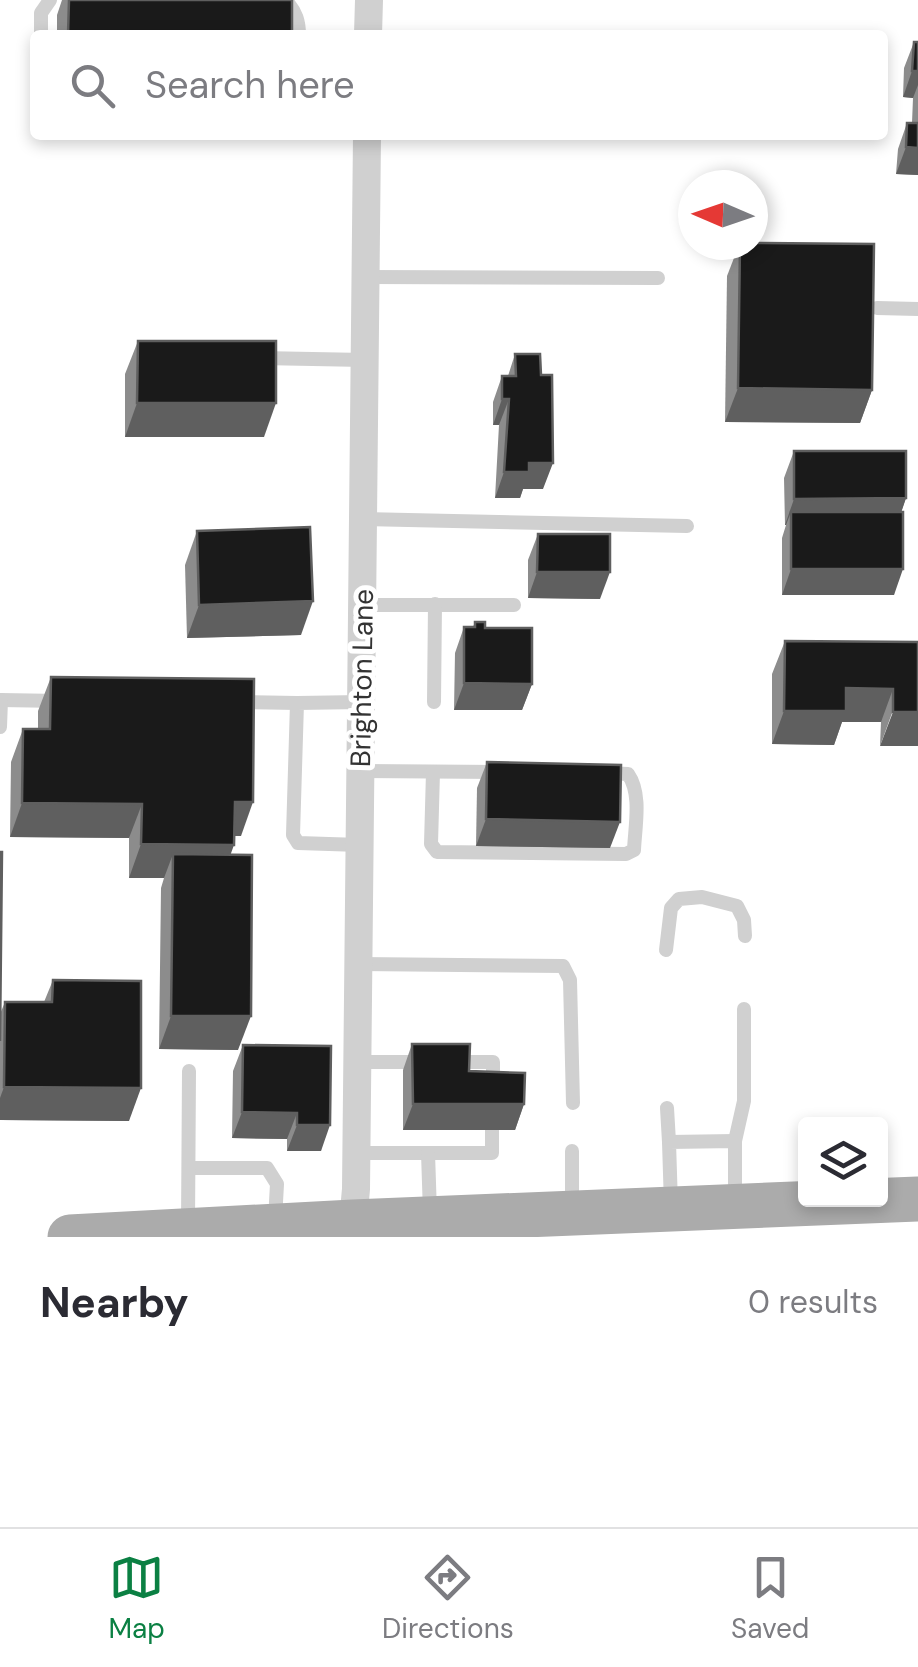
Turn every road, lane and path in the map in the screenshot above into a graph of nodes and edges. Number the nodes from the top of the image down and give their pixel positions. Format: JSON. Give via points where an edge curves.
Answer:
{"nodes":[{"id":1,"x":50,"y":0,"type":"edge"},
{"id":2,"x":369,"y":0,"type":"edge"},
{"id":3,"x":268,"y":2,"type":"edge"},
{"id":4,"x":40,"y":30,"type":"edge"},
{"id":5,"x":299,"y":30,"type":"edge"},
{"id":6,"x":368,"y":30,"type":"edge"},
{"id":7,"x":367,"y":140,"type":"edge"},
{"id":8,"x":366,"y":277,"type":"junction"},
{"id":9,"x":658,"y":278,"type":"dead end"},
{"id":10,"x":877,"y":308,"type":"edge"},
{"id":11,"x":918,"y":309,"type":"edge"},
{"id":12,"x":239,"y":358,"type":"edge"},
{"id":13,"x":365,"y":360,"type":"junction"},
{"id":14,"x":363,"y":518,"type":"junction"},
{"id":15,"x":688,"y":526,"type":"dead end"},
{"id":16,"x":434,"y":604,"type":"junction"},
{"id":17,"x":362,"y":605,"type":"junction"},
{"id":18,"x":514,"y":606,"type":"dead end"},
{"id":19,"x":0,"y":700,"type":"edge"},
{"id":20,"x":80,"y":701,"type":"edge"},
{"id":21,"x":218,"y":702,"type":"edge"},
{"id":22,"x":361,"y":702,"type":"junction"},
{"id":23,"x":434,"y":702,"type":"dead end"},
{"id":24,"x":297,"y":703,"type":"junction"},
{"id":25,"x":0,"y":727,"type":"edge"},
{"id":26,"x":361,"y":771,"type":"junction"},
{"id":27,"x":433,"y":772,"type":"junction"},
{"id":28,"x":524,"y":772,"type":"edge"},
{"id":29,"x":597,"y":773,"type":"edge"},
{"id":30,"x":360,"y":846,"type":"junction"},
{"id":31,"x":745,"y":936,"type":"dead end"},
{"id":32,"x":666,"y":950,"type":"dead end"},
{"id":33,"x":358,"y":964,"type":"junction"},
{"id":34,"x":744,"y":1009,"type":"dead end"},
{"id":35,"x":358,"y":1062,"type":"junction"},
{"id":36,"x":190,"y":1072,"type":"dead end"},
{"id":37,"x":492,"y":1098,"type":"edge"},
{"id":38,"x":573,"y":1103,"type":"dead end"},
{"id":39,"x":667,"y":1108,"type":"dead end"},
{"id":40,"x":492,"y":1130,"type":"dead end"},
{"id":41,"x":735,"y":1141,"type":"junction"},
{"id":42,"x":669,"y":1142,"type":"junction"},
{"id":43,"x":572,"y":1152,"type":"dead end"},
{"id":44,"x":357,"y":1153,"type":"junction"},
{"id":45,"x":428,"y":1153,"type":"junction"},
{"id":46,"x":189,"y":1168,"type":"junction"},
{"id":47,"x":918,"y":1199,"type":"edge"},
{"id":48,"x":735,"y":1206,"type":"junction"},
{"id":49,"x":671,"y":1208,"type":"junction"},
{"id":50,"x":430,"y":1219,"type":"junction"},
{"id":51,"x":275,"y":1225,"type":"junction"},
{"id":52,"x":589,"y":1225,"type":"edge"},
{"id":53,"x":347,"y":1229,"type":"edge"},
{"id":54,"x":188,"y":1230,"type":"junction"},
{"id":55,"x":70,"y":1237,"type":"edge"}],
"edges":[{"from":1,"to":4,"type":"lane","via":[[40,14]]},
{"from":2,"to":6,"type":"street"},
{"from":3,"to":5,"type":"lane","via":[[287,2]]},
{"from":7,"to":8,"type":"street","name":"Brighton Lane"},
{"from":8,"to":9,"type":"lane"},
{"from":8,"to":13,"type":"street","name":"Brighton Lane"},
{"from":10,"to":11,"type":"lane"},
{"from":12,"to":13,"type":"lane"},
{"from":13,"to":14,"type":"street","name":"Brighton Lane"},
{"from":14,"to":15,"type":"lane"},
{"from":14,"to":17,"type":"street","name":"Brighton Lane"},
{"from":16,"to":17,"type":"lane"},
{"from":16,"to":18,"type":"lane"},
{"from":16,"to":23,"type":"lane"},
{"from":17,"to":22,"type":"street","name":"Brighton Lane"},
{"from":19,"to":20,"type":"lane"},
{"from":19,"to":25,"type":"lane"},
{"from":21,"to":24,"type":"lane"},
{"from":22,"to":24,"type":"lane"},
{"from":22,"to":26,"type":"street","name":"Brighton Lane"},
{"from":24,"to":30,"type":"lane","via":[[293,835],[298,843]]},
{"from":26,"to":27,"type":"lane"},
{"from":26,"to":30,"type":"street","name":"Brighton Lane"},
{"from":27,"to":28,"type":"lane"},
{"from":27,"to":29,"type":"lane","via":[[431,844],[437,852],[626,854],[634,850],[632,779]]},
{"from":30,"to":33,"type":"street","name":"Brighton Lane"},
{"from":31,"to":32,"type":"lane","via":[[737,906],[679,899],[671,908]]},
{"from":33,"to":35,"type":"street","name":"Brighton Lane"},
{"from":33,"to":38,"type":"lane","via":[[563,966],[570,980]]},
{"from":34,"to":41,"type":"lane","via":[[744,1101]]},
{"from":35,"to":37,"type":"lane","via":[[493,1062]]},
{"from":35,"to":44,"type":"street","name":"Brighton Lane"},
{"from":36,"to":46,"type":"lane"},
{"from":39,"to":42,"type":"lane"},
{"from":40,"to":45,"type":"lane","via":[[492,1153]]},
{"from":41,"to":42,"type":"lane"},
{"from":41,"to":48,"type":"lane"},
{"from":42,"to":49,"type":"lane"},
{"from":43,"to":52,"type":"lane"},
{"from":44,"to":45,"type":"lane"},
{"from":44,"to":53,"type":"street","name":"Brighton Lane"},
{"from":45,"to":50,"type":"lane"},
{"from":46,"to":51,"type":"lane","via":[[266,1168],[277,1184]]},
{"from":46,"to":54,"type":"lane"},
{"from":47,"to":48,"type":"main road"},
{"from":48,"to":49,"type":"main road"},
{"from":49,"to":52,"type":"main road","via":[[636,1234]]},
{"from":50,"to":52,"type":"main road"},
{"from":50,"to":53,"type":"main road"},
{"from":51,"to":53,"type":"main road"},
{"from":51,"to":54,"type":"main road"},
{"from":54,"to":55,"type":"main road"}]}
